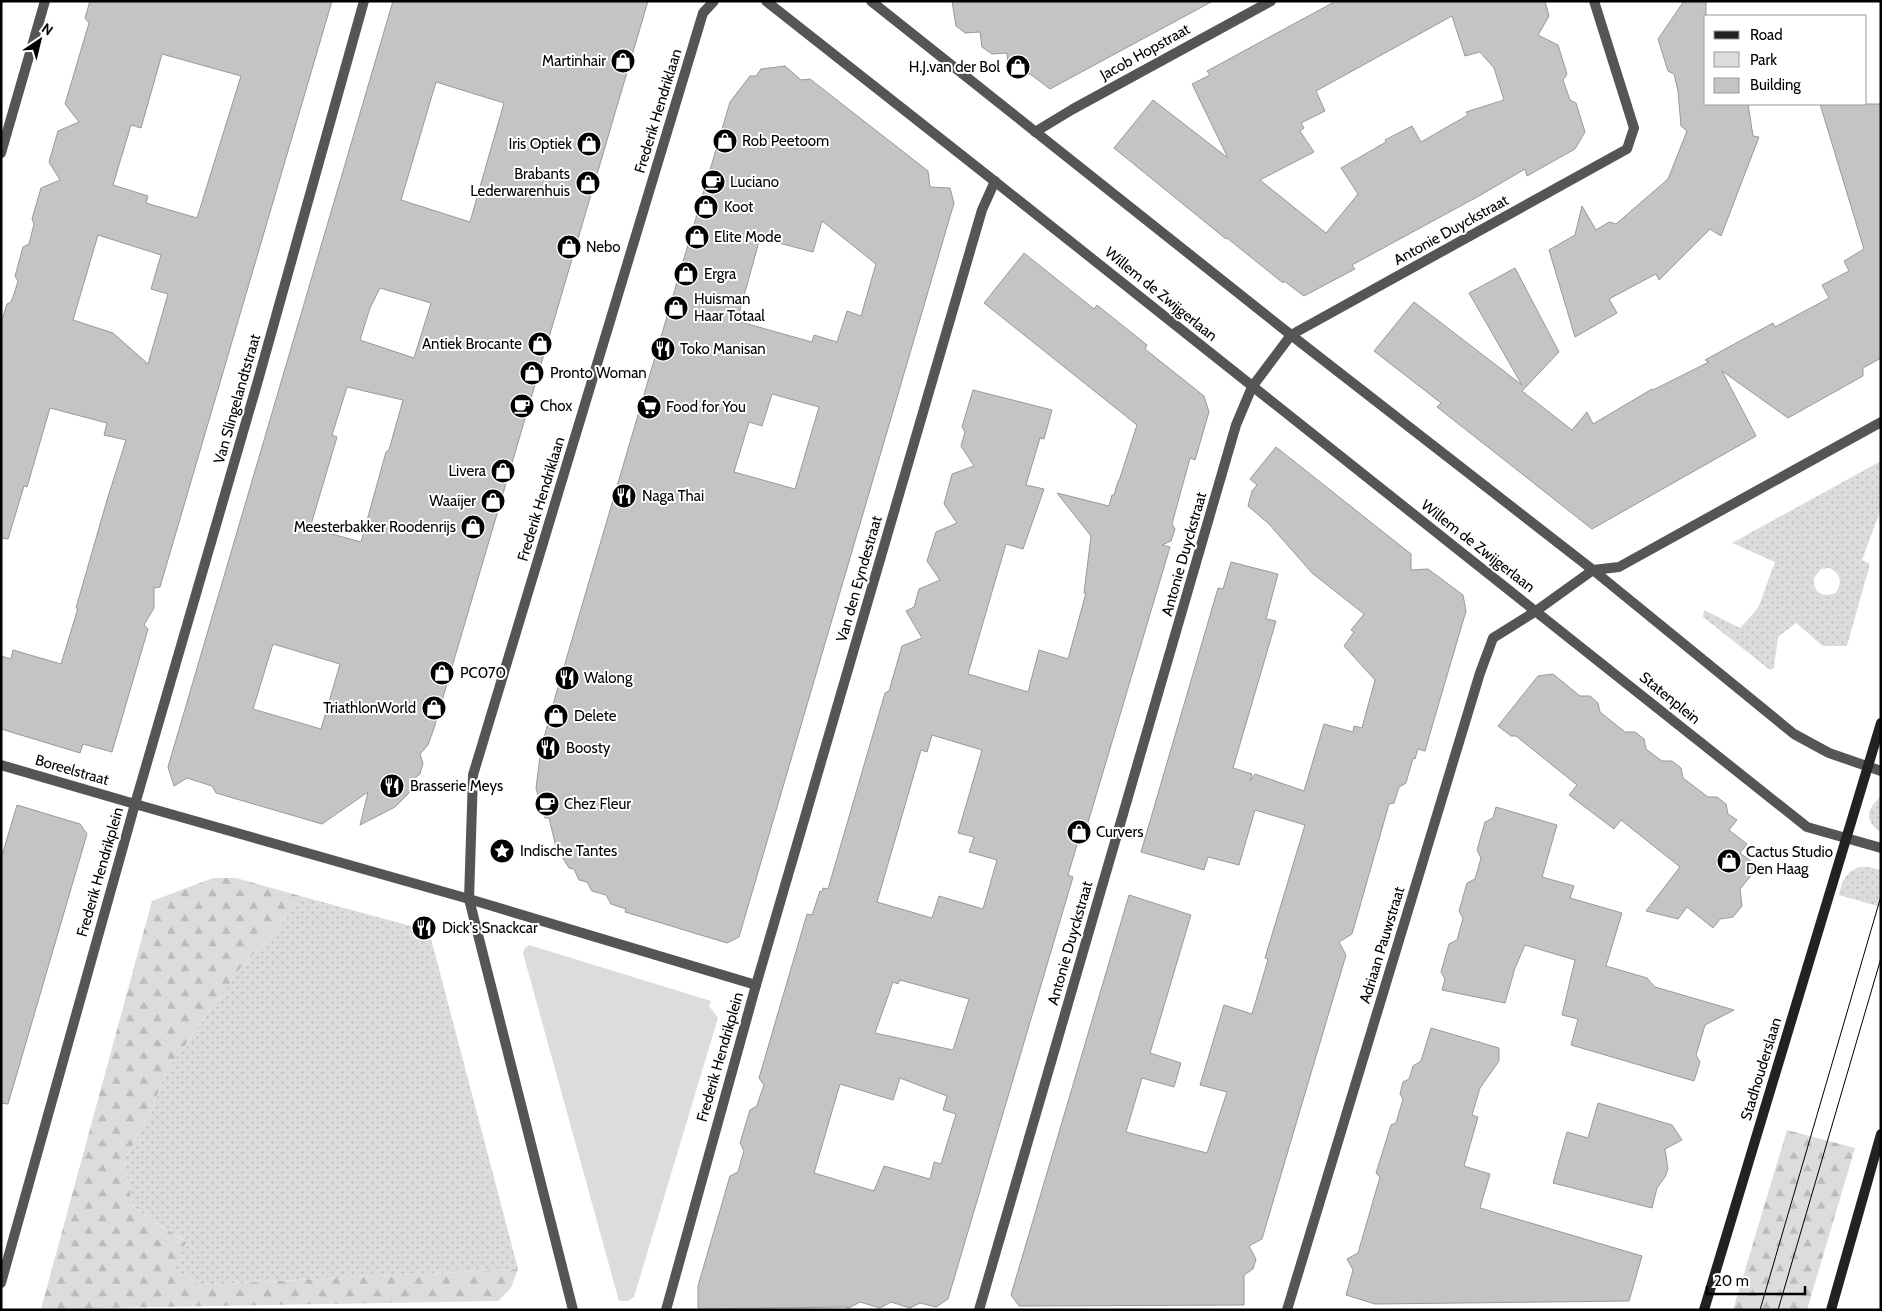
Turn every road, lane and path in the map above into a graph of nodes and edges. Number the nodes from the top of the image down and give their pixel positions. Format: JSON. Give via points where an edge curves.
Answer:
{"nodes":[{"id":1,"x":45,"y":1,"type":"edge"},
{"id":2,"x":364,"y":1,"type":"edge"},
{"id":3,"x":714,"y":1,"type":"edge"},
{"id":4,"x":766,"y":1,"type":"edge"},
{"id":5,"x":871,"y":1,"type":"edge"},
{"id":6,"x":1271,"y":1,"type":"edge"},
{"id":7,"x":1594,"y":1,"type":"edge"},
{"id":8,"x":1035,"y":132,"type":"junction"},
{"id":9,"x":1,"y":153,"type":"edge"},
{"id":10,"x":995,"y":181,"type":"junction"},
{"id":11,"x":1291,"y":336,"type":"junction"},
{"id":12,"x":1252,"y":387,"type":"junction"},
{"id":13,"x":1881,"y":422,"type":"edge"},
{"id":14,"x":1593,"y":570,"type":"junction"},
{"id":15,"x":1536,"y":612,"type":"junction"},
{"id":16,"x":1881,"y":724,"type":"edge"},
{"id":17,"x":1,"y":765,"type":"edge"},
{"id":18,"x":1868,"y":767,"type":"junction"},
{"id":19,"x":1881,"y":771,"type":"edge"},
{"id":20,"x":135,"y":804,"type":"junction"},
{"id":21,"x":1846,"y":837,"type":"junction"},
{"id":22,"x":1881,"y":848,"type":"edge"},
{"id":23,"x":469,"y":899,"type":"junction"},
{"id":24,"x":756,"y":985,"type":"junction"},
{"id":25,"x":1881,"y":1134,"type":"edge"},
{"id":26,"x":1,"y":1283,"type":"edge"},
{"id":27,"x":573,"y":1310,"type":"edge"},
{"id":28,"x":666,"y":1310,"type":"edge"},
{"id":29,"x":979,"y":1310,"type":"edge"},
{"id":30,"x":1287,"y":1310,"type":"edge"},
{"id":31,"x":1704,"y":1310,"type":"edge"},
{"id":32,"x":1831,"y":1310,"type":"edge"}],
"edges":[{"from":1,"to":9,"type":"street"},
{"from":2,"to":20,"type":"street","name":"Van Slingelandtstraat"},
{"from":3,"to":23,"type":"street","name":"Frederik Hendriklaan","via":[[703,13],[474,774]]},
{"from":4,"to":10,"type":"street","name":"Willem de Zwijgerlaan"},
{"from":5,"to":8,"type":"street"},
{"from":6,"to":8,"type":"street","name":"Jacob Hopstraat"},
{"from":7,"to":11,"type":"street","name":"Antonie Duyckstraat","via":[[1634,128],[1627,149]]},
{"from":8,"to":11,"type":"street"},
{"from":10,"to":12,"type":"street","name":"Willem de Zwijgerlaan"},
{"from":10,"to":24,"type":"street","name":"Van den Eyndestraat","via":[[982,210]]},
{"from":11,"to":12,"type":"street","name":"Antonie Duyckstraat"},
{"from":11,"to":14,"type":"street"},
{"from":12,"to":15,"type":"street","name":"Willem de Zwijgerlaan"},
{"from":12,"to":29,"type":"street","name":"Antonie Duyckstraat","via":[[1236,425]]},
{"from":13,"to":14,"type":"street","via":[[1619,567]]},
{"from":14,"to":15,"type":"street"},
{"from":14,"to":18,"type":"street","via":[[1794,734]]},
{"from":15,"to":21,"type":"street","name":"Statenplein","via":[[1807,827]]},
{"from":15,"to":30,"type":"street","name":"Adriaan Pauwstraat","via":[[1494,638],[1480,673]]},
{"from":16,"to":18,"type":"street"},
{"from":17,"to":20,"type":"street","name":"Boreelstraat"},
{"from":18,"to":19,"type":"street"},
{"from":18,"to":21,"type":"street"},
{"from":20,"to":23,"type":"street","name":"Frederik Hendrikplein"},
{"from":20,"to":26,"type":"street","name":"Frederik Hendrikplein"},
{"from":21,"to":22,"type":"street","name":"Statenplein"},
{"from":21,"to":31,"type":"street","name":"Stadhouderslaan"},
{"from":23,"to":24,"type":"street","name":"Frederik Hendrikplein"},
{"from":23,"to":27,"type":"street"},
{"from":24,"to":28,"type":"street","name":"Frederik Hendrikplein"},
{"from":25,"to":32,"type":"street"}]}
